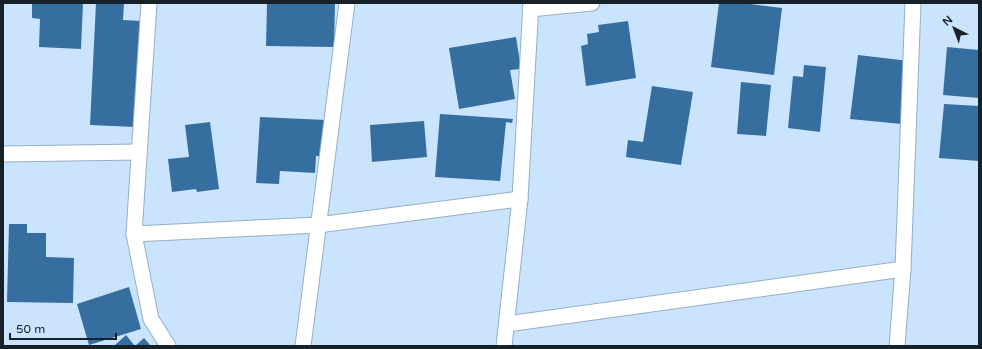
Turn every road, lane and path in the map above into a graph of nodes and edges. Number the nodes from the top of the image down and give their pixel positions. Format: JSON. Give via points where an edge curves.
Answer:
{"nodes":[{"id":1,"x":149,"y":3,"type":"edge"},
{"id":2,"x":347,"y":3,"type":"edge"},
{"id":3,"x":592,"y":3,"type":"edge"},
{"id":4,"x":913,"y":3,"type":"edge"},
{"id":5,"x":531,"y":6,"type":"edge"},
{"id":6,"x":139,"y":152,"type":"junction"},
{"id":7,"x":3,"y":154,"type":"edge"},
{"id":8,"x":520,"y":199,"type":"junction"},
{"id":9,"x":318,"y":225,"type":"junction"},
{"id":10,"x":134,"y":234,"type":"junction"},
{"id":11,"x":904,"y":269,"type":"junction"},
{"id":12,"x":507,"y":324,"type":"junction"},
{"id":13,"x":168,"y":346,"type":"edge"},
{"id":14,"x":303,"y":346,"type":"edge"},
{"id":15,"x":504,"y":346,"type":"edge"},
{"id":16,"x":897,"y":346,"type":"edge"}],
"edges":[{"from":1,"to":6,"type":"street"},
{"from":2,"to":9,"type":"street"},
{"from":3,"to":5,"type":"street"},
{"from":4,"to":11,"type":"street"},
{"from":5,"to":8,"type":"street"},
{"from":6,"to":7,"type":"street"},
{"from":6,"to":10,"type":"street"},
{"from":8,"to":9,"type":"street"},
{"from":8,"to":12,"type":"street"},
{"from":9,"to":10,"type":"street"},
{"from":9,"to":14,"type":"street"},
{"from":10,"to":13,"type":"street","via":[[152,318]]},
{"from":11,"to":12,"type":"street"},
{"from":11,"to":16,"type":"street"},
{"from":12,"to":15,"type":"street"}]}
